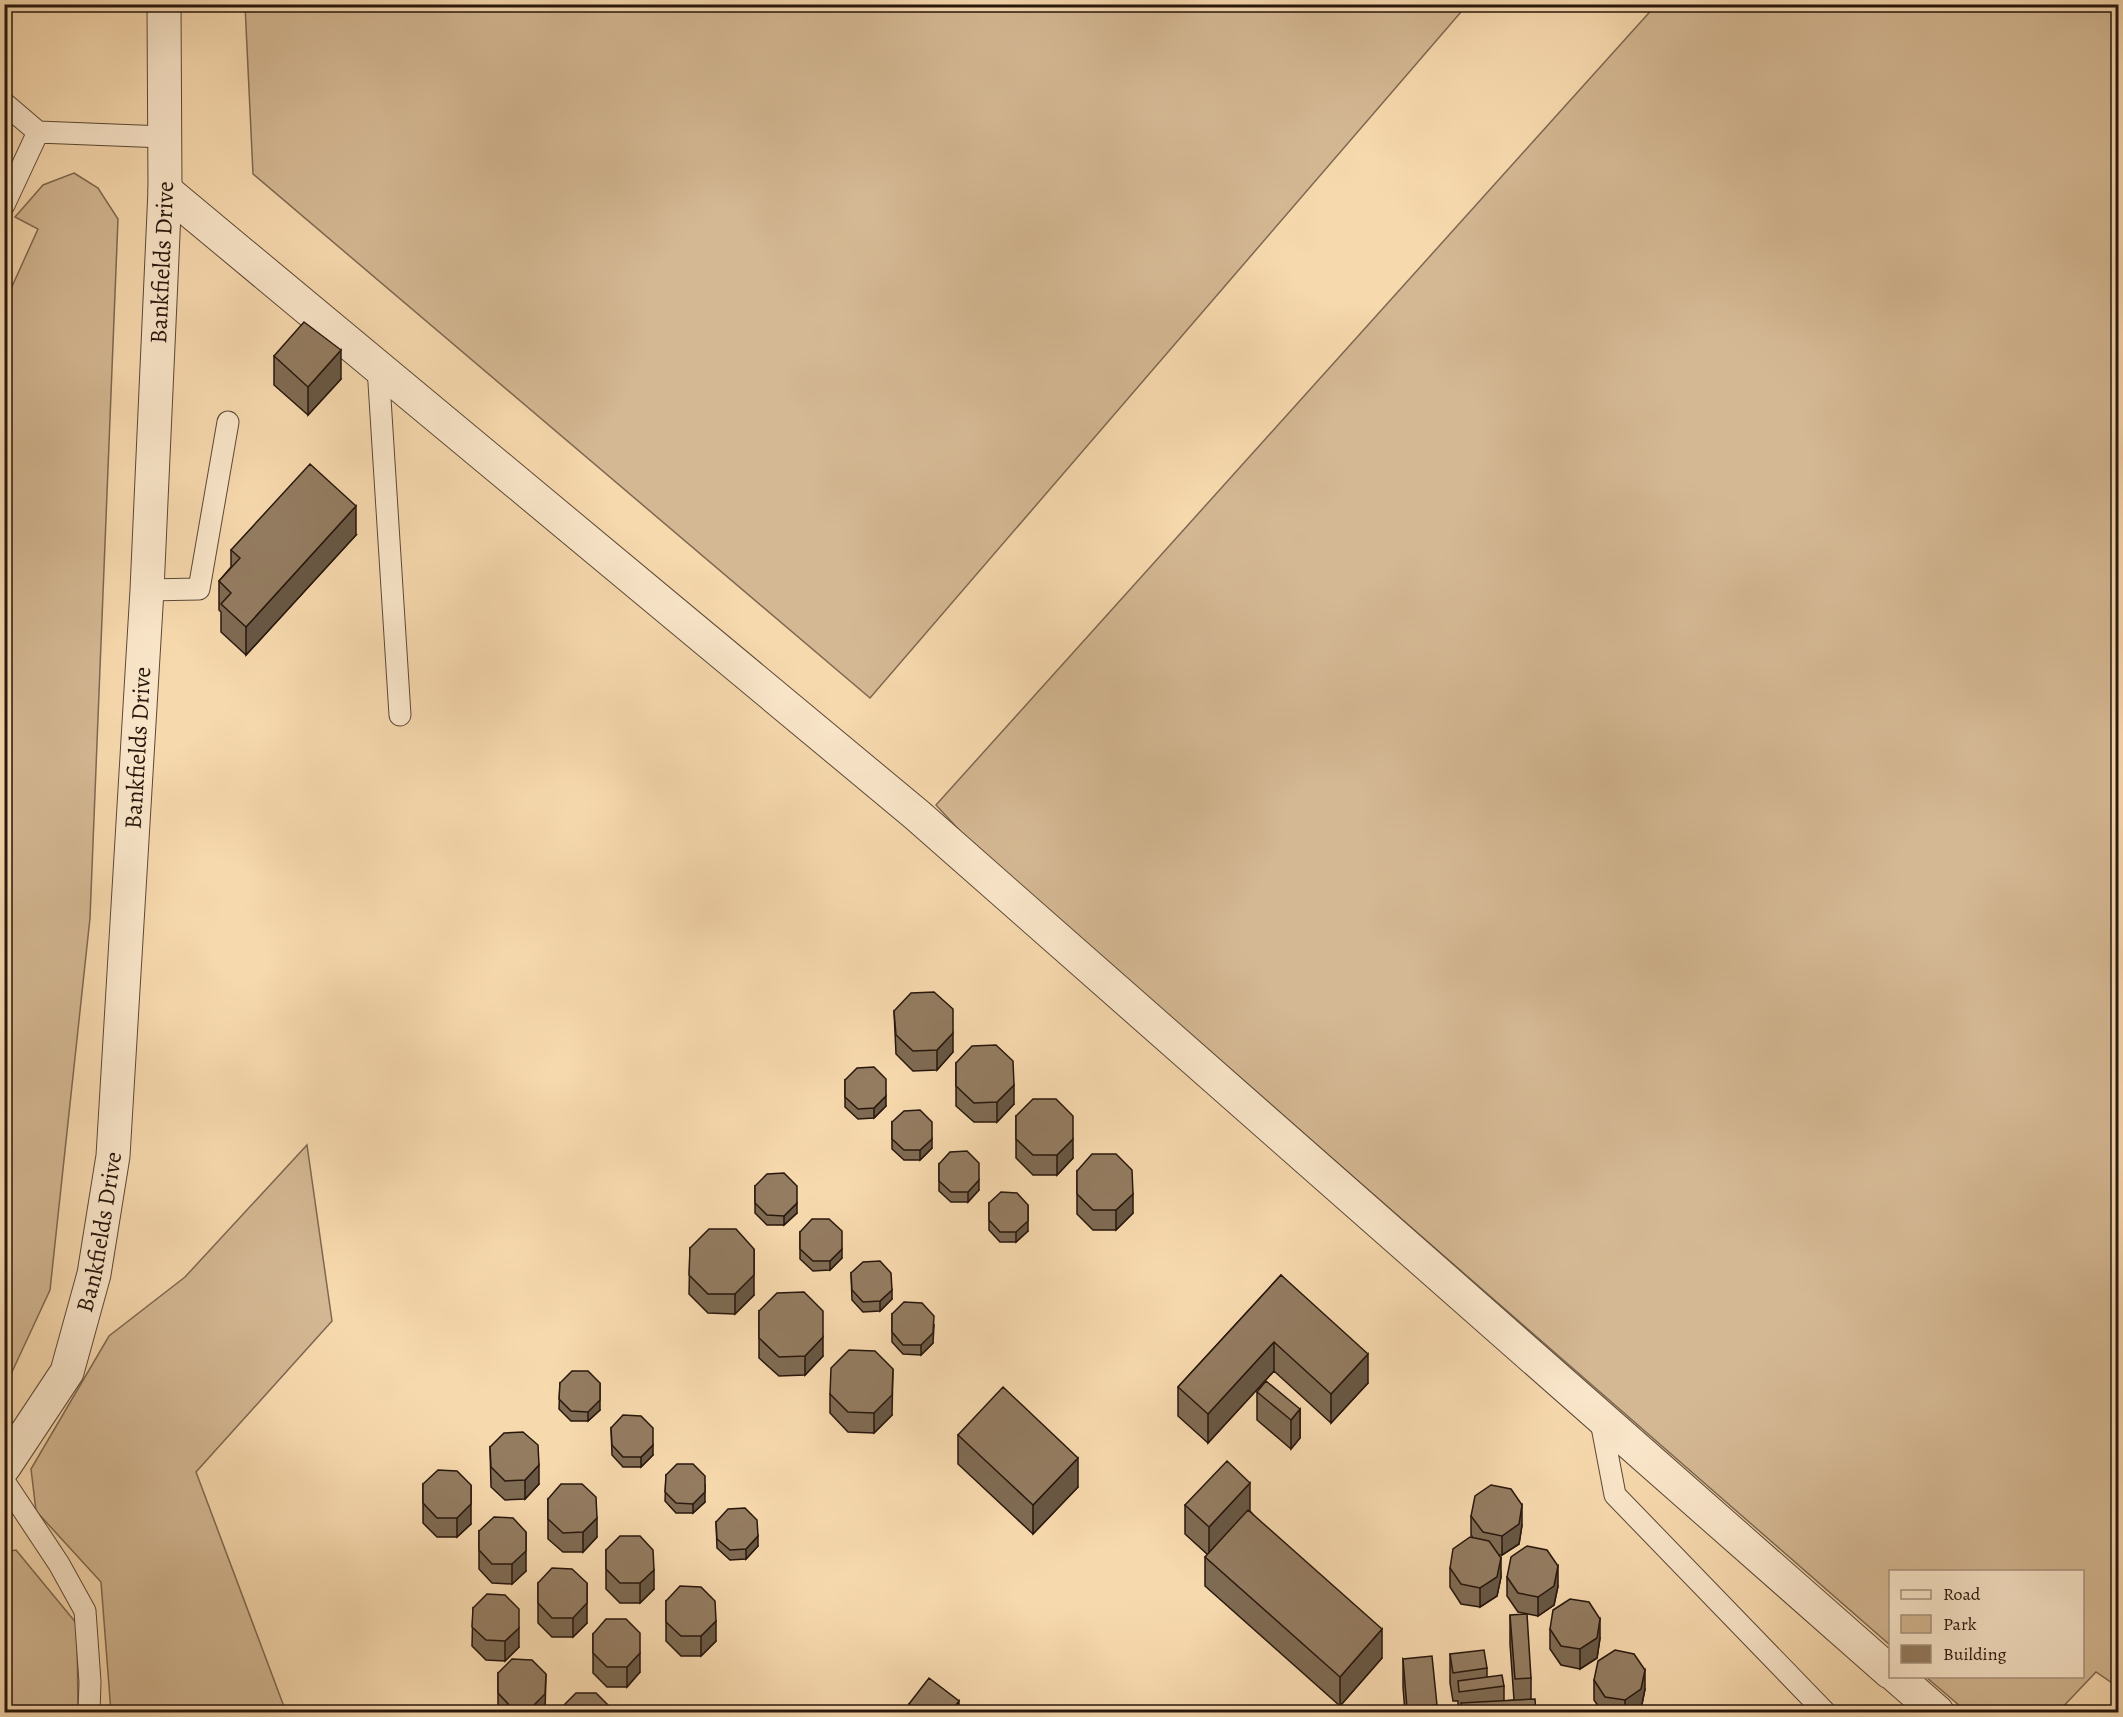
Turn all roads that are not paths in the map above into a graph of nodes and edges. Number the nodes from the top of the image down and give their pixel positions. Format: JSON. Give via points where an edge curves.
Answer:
{"nodes":[{"id":1,"x":164,"y":4,"type":"edge"},
{"id":2,"x":4,"y":103,"type":"edge"},
{"id":3,"x":38,"y":132,"type":"junction"},
{"id":4,"x":164,"y":137,"type":"junction"},
{"id":5,"x":165,"y":190,"type":"junction"},
{"id":6,"x":4,"y":205,"type":"edge"},
{"id":7,"x":378,"y":367,"type":"junction"},
{"id":8,"x":228,"y":422,"type":"dead end"},
{"id":9,"x":147,"y":590,"type":"junction"},
{"id":10,"x":400,"y":715,"type":"dead end"},
{"id":11,"x":1599,"y":1415,"type":"junction"},
{"id":12,"x":4,"y":1467,"type":"edge"},
{"id":13,"x":4,"y":1481,"type":"edge"},
{"id":14,"x":1889,"y":1671,"type":"edge"},
{"id":15,"x":1897,"y":1678,"type":"edge"},
{"id":16,"x":89,"y":1713,"type":"edge"},
{"id":17,"x":1825,"y":1713,"type":"edge"},
{"id":18,"x":1937,"y":1713,"type":"edge"}],
"edges":[{"from":1,"to":4,"type":"street","name":"Bankfields Drive"},
{"from":2,"to":3,"type":"lane"},
{"from":3,"to":4,"type":"lane"},
{"from":3,"to":6,"type":"lane"},
{"from":4,"to":5,"type":"street","name":"Bankfields Drive"},
{"from":5,"to":7,"type":"street"},
{"from":5,"to":9,"type":"street","name":"Bankfields Drive"},
{"from":7,"to":10,"type":"lane"},
{"from":7,"to":11,"type":"street","via":[[917,815]]},
{"from":8,"to":9,"type":"lane","via":[[199,589]]},
{"from":9,"to":12,"type":"street","name":"Bankfields Drive","via":[[113,1156],[94,1274],[67,1372]]},
{"from":11,"to":14,"type":"street"},
{"from":11,"to":17,"type":"lane","via":[[1615,1495]]},
{"from":13,"to":16,"type":"lane","via":[[85,1611]]},
{"from":15,"to":18,"type":"street"}]}
